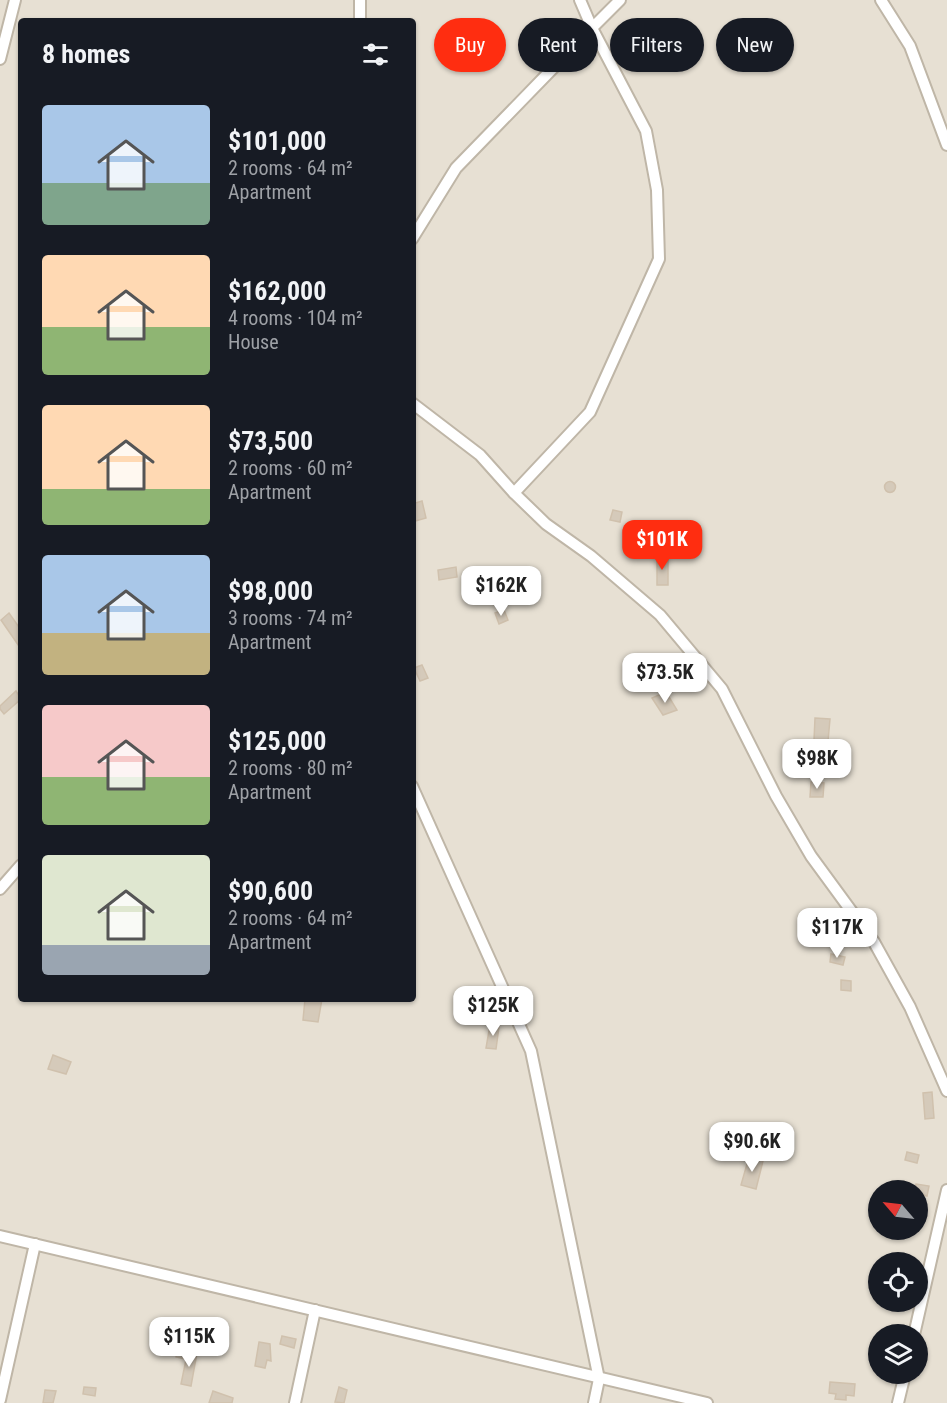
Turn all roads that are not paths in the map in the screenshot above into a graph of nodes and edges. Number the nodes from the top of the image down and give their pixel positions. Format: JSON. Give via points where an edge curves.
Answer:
{"nodes":[{"id":1,"x":15,"y":0,"type":"edge"},
{"id":2,"x":360,"y":0,"type":"edge"},
{"id":3,"x":580,"y":0,"type":"edge"},
{"id":4,"x":620,"y":0,"type":"edge"},
{"id":5,"x":881,"y":0,"type":"edge"},
{"id":6,"x":360,"y":18,"type":"edge"},
{"id":7,"x":588,"y":18,"type":"edge"},
{"id":8,"x":598,"y":22,"type":"edge"},
{"id":9,"x":598,"y":39,"type":"edge"},
{"id":10,"x":0,"y":59,"type":"edge"},
{"id":11,"x":549,"y":72,"type":"edge"},
{"id":12,"x":947,"y":145,"type":"edge"},
{"id":13,"x":416,"y":233,"type":"edge"},
{"id":14,"x":416,"y":406,"type":"edge"},
{"id":15,"x":514,"y":493,"type":"junction"},
{"id":16,"x":416,"y":795,"type":"edge"},
{"id":17,"x":18,"y":868,"type":"edge"},
{"id":18,"x":0,"y":889,"type":"edge"},
{"id":19,"x":947,"y":1091,"type":"edge"},
{"id":20,"x":947,"y":1190,"type":"edge"},
{"id":21,"x":0,"y":1236,"type":"edge"},
{"id":22,"x":35,"y":1245,"type":"junction"},
{"id":23,"x":315,"y":1310,"type":"junction"},
{"id":24,"x":917,"y":1324,"type":"edge"},
{"id":25,"x":599,"y":1379,"type":"junction"},
{"id":26,"x":903,"y":1384,"type":"edge"},
{"id":27,"x":0,"y":1400,"type":"edge"},
{"id":28,"x":295,"y":1403,"type":"edge"},
{"id":29,"x":594,"y":1403,"type":"edge"},
{"id":30,"x":707,"y":1403,"type":"edge"},
{"id":31,"x":898,"y":1403,"type":"edge"}],
"edges":[{"from":1,"to":10,"type":"street"},
{"from":2,"to":6,"type":"street"},
{"from":3,"to":7,"type":"street"},
{"from":4,"to":8,"type":"street"},
{"from":5,"to":12,"type":"street","via":[[910,46]]},
{"from":9,"to":15,"type":"street","via":[[646,131],[657,190],[659,259],[590,412]]},
{"from":11,"to":13,"type":"street","via":[[456,168]]},
{"from":14,"to":15,"type":"street","via":[[480,455]]},
{"from":15,"to":19,"type":"street","via":[[546,524],[591,556],[660,615],[722,689],[811,856],[874,942],[910,1007]]},
{"from":16,"to":25,"type":"street","via":[[531,1051]]},
{"from":17,"to":18,"type":"street"},
{"from":20,"to":24,"type":"street"},
{"from":21,"to":22,"type":"street"},
{"from":22,"to":23,"type":"street"},
{"from":22,"to":27,"type":"street"},
{"from":23,"to":25,"type":"street"},
{"from":23,"to":28,"type":"street"},
{"from":25,"to":29,"type":"street"},
{"from":25,"to":30,"type":"street"},
{"from":26,"to":31,"type":"street"}]}
